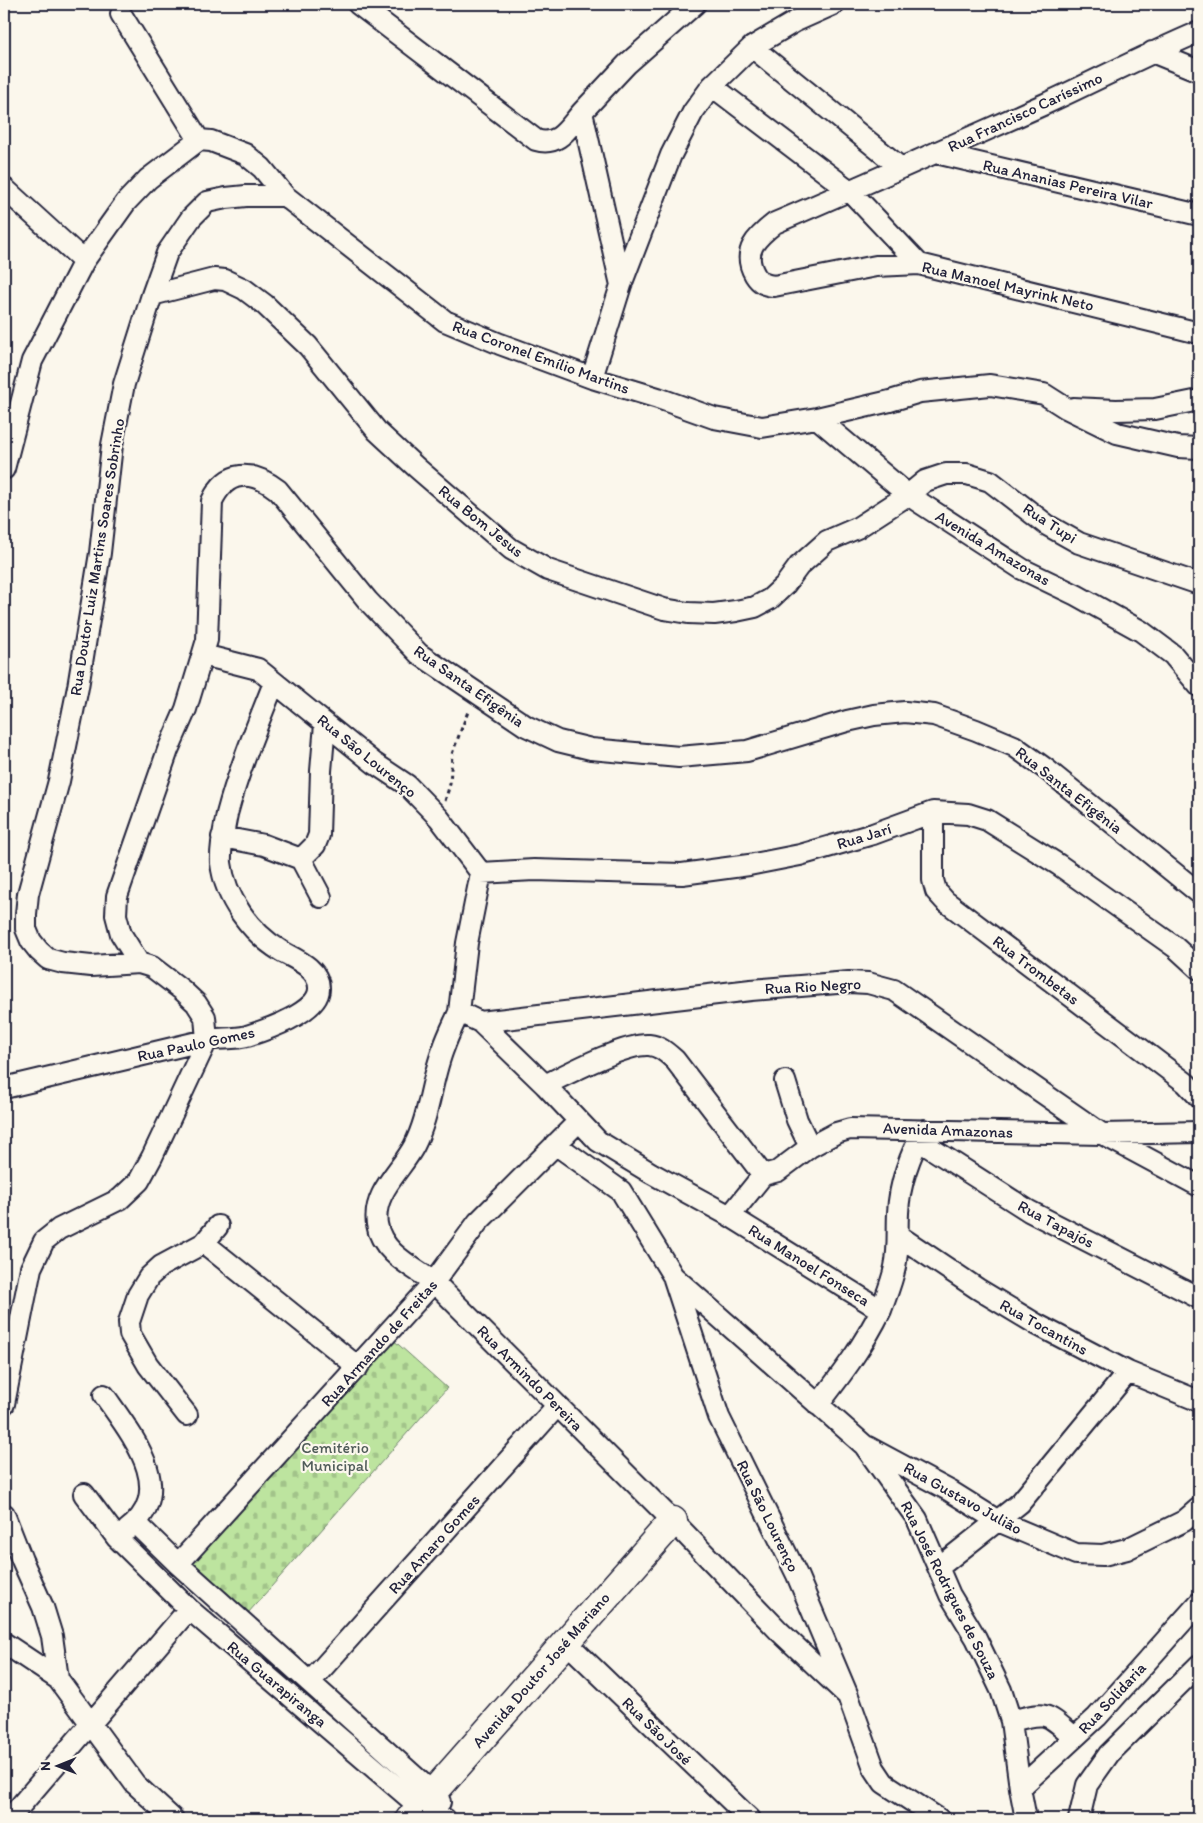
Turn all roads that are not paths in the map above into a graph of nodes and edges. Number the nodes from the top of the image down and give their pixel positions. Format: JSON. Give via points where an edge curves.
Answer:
{"nodes":[{"id":1,"x":358,"y":4,"type":"edge"},
{"id":2,"x":695,"y":4,"type":"edge"},
{"id":3,"x":834,"y":4,"type":"edge"},
{"id":4,"x":122,"y":14,"type":"dead end"},
{"id":5,"x":1199,"y":32,"type":"edge"},
{"id":6,"x":752,"y":47,"type":"junction"},
{"id":7,"x":1152,"y":52,"type":"junction"},
{"id":8,"x":1199,"y":71,"type":"edge"},
{"id":9,"x":712,"y":86,"type":"junction"},
{"id":10,"x":582,"y":112,"type":"junction"},
{"id":11,"x":199,"y":140,"type":"junction"},
{"id":12,"x":936,"y":153,"type":"junction"},
{"id":13,"x":900,"y":168,"type":"junction"},
{"id":14,"x":4,"y":188,"type":"edge"},
{"id":15,"x":850,"y":191,"type":"junction"},
{"id":16,"x":285,"y":196,"type":"junction"},
{"id":17,"x":1199,"y":215,"type":"edge"},
{"id":18,"x":84,"y":261,"type":"junction"},
{"id":19,"x":919,"y":264,"type":"junction"},
{"id":20,"x":621,"y":284,"type":"junction"},
{"id":21,"x":152,"y":295,"type":"junction"},
{"id":22,"x":1199,"y":333,"type":"edge"},
{"id":23,"x":592,"y":378,"type":"junction"},
{"id":24,"x":1199,"y":400,"type":"edge"},
{"id":25,"x":1066,"y":408,"type":"junction"},
{"id":26,"x":817,"y":418,"type":"junction"},
{"id":27,"x":1178,"y":447,"type":"junction"},
{"id":28,"x":1199,"y":448,"type":"edge"},
{"id":29,"x":1199,"y":454,"type":"edge"},
{"id":30,"x":4,"y":469,"type":"edge"},
{"id":31,"x":908,"y":495,"type":"junction"},
{"id":32,"x":1199,"y":584,"type":"edge"},
{"id":33,"x":203,"y":655,"type":"junction"},
{"id":34,"x":274,"y":683,"type":"junction"},
{"id":35,"x":1199,"y":686,"type":"edge"},
{"id":36,"x":325,"y":724,"type":"junction"},
{"id":37,"x":933,"y":812,"type":"junction"},
{"id":38,"x":222,"y":837,"type":"junction"},
{"id":39,"x":301,"y":859,"type":"junction"},
{"id":40,"x":481,"y":873,"type":"junction"},
{"id":41,"x":1199,"y":893,"type":"edge"},
{"id":42,"x":321,"y":897,"type":"dead end"},
{"id":43,"x":139,"y":963,"type":"junction"},
{"id":44,"x":1199,"y":969,"type":"edge"},
{"id":45,"x":459,"y":1012,"type":"junction"},
{"id":46,"x":480,"y":1022,"type":"junction"},
{"id":47,"x":207,"y":1040,"type":"junction"},
{"id":48,"x":785,"y":1081,"type":"dead end"},
{"id":49,"x":545,"y":1085,"type":"junction"},
{"id":50,"x":4,"y":1088,"type":"edge"},
{"id":51,"x":1199,"y":1097,"type":"edge"},
{"id":52,"x":579,"y":1121,"type":"junction"},
{"id":53,"x":1199,"y":1132,"type":"edge"},
{"id":54,"x":1102,"y":1134,"type":"junction"},
{"id":55,"x":921,"y":1135,"type":"junction"},
{"id":56,"x":556,"y":1144,"type":"junction"},
{"id":57,"x":810,"y":1147,"type":"junction"},
{"id":58,"x":651,"y":1173,"type":"junction"},
{"id":59,"x":763,"y":1175,"type":"junction"},
{"id":60,"x":1199,"y":1186,"type":"edge"},
{"id":61,"x":621,"y":1191,"type":"junction"},
{"id":62,"x":730,"y":1216,"type":"junction"},
{"id":63,"x":218,"y":1226,"type":"dead end"},
{"id":64,"x":899,"y":1236,"type":"junction"},
{"id":65,"x":204,"y":1243,"type":"junction"},
{"id":66,"x":673,"y":1276,"type":"junction"},
{"id":67,"x":434,"y":1282,"type":"junction"},
{"id":68,"x":1199,"y":1298,"type":"edge"},
{"id":69,"x":881,"y":1310,"type":"junction"},
{"id":70,"x":358,"y":1367,"type":"junction"},
{"id":71,"x":1128,"y":1372,"type":"junction"},
{"id":72,"x":104,"y":1395,"type":"dead end"},
{"id":73,"x":1199,"y":1401,"type":"edge"},
{"id":74,"x":4,"y":1404,"type":"edge"},
{"id":75,"x":818,"y":1404,"type":"junction"},
{"id":76,"x":557,"y":1406,"type":"junction"},
{"id":77,"x":187,"y":1414,"type":"dead end"},
{"id":78,"x":864,"y":1445,"type":"junction"},
{"id":79,"x":84,"y":1494,"type":"dead end"},
{"id":80,"x":1199,"y":1508,"type":"edge"},
{"id":81,"x":4,"y":1514,"type":"edge"},
{"id":82,"x":998,"y":1521,"type":"junction"},
{"id":83,"x":136,"y":1523,"type":"junction"},
{"id":84,"x":679,"y":1528,"type":"junction"},
{"id":85,"x":117,"y":1538,"type":"junction"},
{"id":86,"x":178,"y":1564,"type":"junction"},
{"id":87,"x":939,"y":1567,"type":"junction"},
{"id":88,"x":1199,"y":1603,"type":"edge"},
{"id":89,"x":189,"y":1609,"type":"junction"},
{"id":90,"x":4,"y":1643,"type":"edge"},
{"id":91,"x":569,"y":1645,"type":"junction"},
{"id":92,"x":1199,"y":1664,"type":"edge"},
{"id":93,"x":58,"y":1679,"type":"junction"},
{"id":94,"x":310,"y":1682,"type":"junction"},
{"id":95,"x":848,"y":1696,"type":"junction"},
{"id":96,"x":1011,"y":1721,"type":"junction"},
{"id":97,"x":91,"y":1724,"type":"junction"},
{"id":98,"x":1074,"y":1738,"type":"junction"},
{"id":99,"x":1020,"y":1788,"type":"junction"},
{"id":100,"x":433,"y":1812,"type":"edge"},
{"id":101,"x":9,"y":1819,"type":"edge"},
{"id":102,"x":173,"y":1819,"type":"edge"},
{"id":103,"x":750,"y":1819,"type":"edge"},
{"id":104,"x":939,"y":1819,"type":"edge"},
{"id":105,"x":1026,"y":1819,"type":"edge"},
{"id":106,"x":1079,"y":1819,"type":"edge"}],
"edges":[{"from":1,"to":10,"type":"street","via":[[536,140],[556,140]]},
{"from":2,"to":10,"type":"street","via":[[626,64]]},
{"from":3,"to":6,"type":"street","via":[[796,21]]},
{"from":4,"to":11,"type":"street"},
{"from":5,"to":7,"type":"street","name":"Rua Francisco Caríssimo"},
{"from":6,"to":9,"type":"street"},
{"from":6,"to":13,"type":"street"},
{"from":7,"to":8,"type":"street"},
{"from":7,"to":12,"type":"street","name":"Rua Francisco Caríssimo"},
{"from":9,"to":15,"type":"street"},
{"from":9,"to":20,"type":"street","via":[[693,112],[671,155]]},
{"from":10,"to":20,"type":"street"},
{"from":11,"to":16,"type":"street","name":"Rua Coronel Emílio Martins","via":[[211,141],[245,154],[262,168]]},
{"from":11,"to":18,"type":"street","via":[[148,179],[126,202]]},
{"from":12,"to":13,"type":"street","name":"Rua Francisco Caríssimo"},
{"from":12,"to":17,"type":"street","name":"Rua Ananias Pereira Vilar"},
{"from":13,"to":15,"type":"street","name":"Rua Francisco Caríssimo"},
{"from":14,"to":18,"type":"street"},
{"from":15,"to":19,"type":"street"},
{"from":15,"to":19,"type":"street","name":"Rua Manoel Mayrink Neto","via":[[775,223],[758,236],[749,261],[758,280],[774,286],[868,267]]},
{"from":16,"to":21,"type":"street","name":"Rua Doutor Luiz Martins Soares Sobrinho","via":[[246,196],[208,202],[191,218],[167,253]]},
{"from":16,"to":23,"type":"street","name":"Rua Coronel Emílio Martins","via":[[444,321]]},
{"from":18,"to":30,"type":"street","via":[[32,361]]},
{"from":19,"to":22,"type":"street","name":"Rua Manoel Mayrink Neto"},
{"from":20,"to":23,"type":"street"},
{"from":21,"to":31,"type":"street","name":"Rua Bom Jesus","via":[[214,279],[226,280],[244,289],[308,346],[377,431],[511,549],[548,570],[664,609],[714,614],[755,607],[770,599],[827,541],[857,528]]},
{"from":21,"to":43,"type":"street","name":"Rua Doutor Luiz Martins Soares Sobrinho","via":[[124,384],[112,445],[100,553],[78,687],[59,781],[28,894],[26,914],[26,929],[31,941],[48,959],[91,966]]},
{"from":23,"to":26,"type":"street","name":"Rua Coronel Emílio Martins","via":[[714,418],[762,427]]},
{"from":24,"to":25,"type":"street","via":[[1155,409]]},
{"from":25,"to":26,"type":"street","name":"Rua Coronel Emílio Martins","via":[[1044,394],[990,384],[920,392]]},
{"from":25,"to":27,"type":"street","name":"Rua Coronel Emílio Martins","via":[[1117,433]]},
{"from":26,"to":31,"type":"street","name":"Avenida Amazonas"},
{"from":27,"to":28,"type":"street","name":"Rua Coronel Emílio Martins"},
{"from":27,"to":29,"type":"street"},
{"from":31,"to":32,"type":"street","name":"Rua Tupi","via":[[925,481],[946,474],[967,474],[990,481],[1047,524],[1079,543]]},
{"from":31,"to":35,"type":"street","name":"Avenida Amazonas","via":[[1022,569],[1141,631],[1174,655]]},
{"from":33,"to":34,"type":"street","name":"Rua São Lourenço","via":[[258,669]]},
{"from":33,"to":41,"type":"street","name":"Rua Santa Efigênia","via":[[207,640],[212,501],[229,479],[256,478],[267,481],[278,490],[356,586],[419,654],[526,726],[558,741],[591,749],[679,757],[747,751],[874,715],[905,712],[934,715],[1014,746]]},
{"from":33,"to":43,"type":"street","name":"Rua Santa Efigênia","via":[[117,896],[116,915],[121,934]]},
{"from":34,"to":36,"type":"street","name":"Rua São Lourenço"},
{"from":34,"to":38,"type":"street","name":"Rua Paulo Gomes","via":[[234,788]]},
{"from":36,"to":39,"type":"street","via":[[319,835],[315,845]]},
{"from":36,"to":40,"type":"street","name":"Rua São Lourenço","via":[[407,785]]},
{"from":37,"to":40,"type":"street","name":"Rua Jarí","via":[[800,855],[682,874],[534,870]]},
{"from":37,"to":44,"type":"street","name":"Rua Jarí","via":[[968,814],[987,820],[1060,865],[1176,947]]},
{"from":37,"to":51,"type":"street","name":"Rua Trombetas","via":[[933,880],[936,891],[945,901],[1186,1083]]},
{"from":38,"to":39,"type":"street","via":[[264,845]]},
{"from":38,"to":47,"type":"street","name":"Rua Paulo Gomes","via":[[221,862],[225,882],[238,908],[268,943],[310,968],[320,989],[305,1011],[278,1024],[246,1036]]},
{"from":39,"to":42,"type":"street"},
{"from":40,"to":45,"type":"street","via":[[466,943]]},
{"from":43,"to":47,"type":"street","name":"Rua Doutor Luiz Martins Soares Sobrinho","via":[[152,967],[196,1003],[205,1017]]},
{"from":45,"to":46,"type":"street"},
{"from":45,"to":67,"type":"street","name":"Rua Armindo Pereira","via":[[443,1048],[414,1146],[382,1195],[377,1214],[384,1243]]},
{"from":46,"to":49,"type":"street"},
{"from":46,"to":54,"type":"street","name":"Rua Rio Negro","via":[[751,990],[868,982],[894,990]]},
{"from":47,"to":50,"type":"street","name":"Rua Paulo Gomes"},
{"from":47,"to":74,"type":"street","via":[[138,1181],[120,1199],[59,1229],[44,1241],[31,1268]]},
{"from":48,"to":57,"type":"street","via":[[797,1120]]},
{"from":49,"to":52,"type":"street"},
{"from":49,"to":59,"type":"street","via":[[620,1050],[648,1044],[658,1047],[675,1060]]},
{"from":52,"to":56,"type":"street","name":"Rua Armando de Freitas"},
{"from":52,"to":58,"type":"street","name":"Rua Manoel Fonseca","via":[[598,1140]]},
{"from":53,"to":54,"type":"street","name":"Avenida Amazonas"},
{"from":54,"to":55,"type":"street","name":"Avenida Amazonas"},
{"from":54,"to":60,"type":"street","name":"Rua Rio Negro"},
{"from":55,"to":57,"type":"street","name":"Avenida Amazonas","via":[[850,1128]]},
{"from":55,"to":64,"type":"street","name":"Rua Manoel Fonseca","via":[[903,1181],[898,1212]]},
{"from":55,"to":68,"type":"street","name":"Rua Tapajós","via":[[1029,1211]]},
{"from":56,"to":61,"type":"street"},
{"from":56,"to":67,"type":"street","name":"Rua Armando de Freitas","via":[[478,1222]]},
{"from":57,"to":59,"type":"street","name":"Avenida Amazonas","via":[[778,1171]]},
{"from":58,"to":61,"type":"street"},
{"from":58,"to":62,"type":"street","name":"Rua Manoel Fonseca"},
{"from":59,"to":62,"type":"street","name":"Avenida Amazonas"},
{"from":61,"to":66,"type":"street","name":"Rua São Lourenço"},
{"from":62,"to":69,"type":"street","name":"Rua Manoel Fonseca"},
{"from":63,"to":65,"type":"street"},
{"from":64,"to":69,"type":"street","name":"Rua Manoel Fonseca","via":[[895,1266]]},
{"from":64,"to":71,"type":"street","name":"Rua Tocantins","via":[[1036,1324]]},
{"from":65,"to":70,"type":"street"},
{"from":65,"to":77,"type":"street","via":[[161,1266],[148,1277],[129,1322],[130,1334],[148,1366]]},
{"from":66,"to":75,"type":"street","name":"Rua José Rodrigues de Souza"},
{"from":66,"to":95,"type":"street","name":"Rua São Lourenço","via":[[719,1417],[797,1575]]},
{"from":67,"to":70,"type":"street","name":"Rua Armando de Freitas"},
{"from":67,"to":76,"type":"street","name":"Rua Armindo Pereira"},
{"from":69,"to":75,"type":"street","via":[[847,1368]]},
{"from":70,"to":86,"type":"street","name":"Rua Armando de Freitas"},
{"from":71,"to":73,"type":"street","name":"Rua Tocantins"},
{"from":71,"to":82,"type":"street","via":[[1020,1503]]},
{"from":72,"to":83,"type":"street","via":[[133,1438],[149,1473],[150,1498]]},
{"from":75,"to":78,"type":"street","name":"Rua José Rodrigues de Souza"},
{"from":76,"to":84,"type":"street","name":"Rua Armindo Pereira"},
{"from":76,"to":94,"type":"street","name":"Rua Amaro Gomes"},
{"from":78,"to":82,"type":"street","name":"Rua Gustavo Julião","via":[[896,1460]]},
{"from":78,"to":87,"type":"street","name":"Rua José Rodrigues de Souza","via":[[917,1519]]},
{"from":79,"to":85,"type":"street","name":"Rua Guarapiranga"},
{"from":80,"to":82,"type":"street","name":"Rua Gustavo Julião","via":[[1184,1521],[1152,1538],[1103,1555],[1076,1554]]},
{"from":81,"to":93,"type":"street","via":[[43,1607],[52,1636]]},
{"from":82,"to":87,"type":"street"},
{"from":83,"to":85,"type":"street"},
{"from":83,"to":86,"type":"street","name":"Rua Guarapiranga"},
{"from":84,"to":91,"type":"street","name":"Avenida Doutor José Mariano"},
{"from":84,"to":95,"type":"street","name":"Rua Armindo Pereira","via":[[779,1631]]},
{"from":85,"to":89,"type":"street","name":"Rua Guarapiranga"},
{"from":86,"to":94,"type":"street","name":"Rua Guarapiranga"},
{"from":87,"to":96,"type":"street","name":"Rua José Rodrigues de Souza","via":[[950,1595],[976,1638],[1001,1690]]},
{"from":88,"to":98,"type":"street","name":"Rua Solidaria"},
{"from":89,"to":97,"type":"street"},
{"from":89,"to":100,"type":"street","name":"Rua Guarapiranga"},
{"from":90,"to":93,"type":"street"},
{"from":91,"to":100,"type":"street","name":"Avenida Doutor José Mariano"},
{"from":91,"to":103,"type":"street","name":"Rua São José"},
{"from":92,"to":106,"type":"street","via":[[1109,1754],[1087,1785]]},
{"from":93,"to":97,"type":"street"},
{"from":94,"to":100,"type":"street","name":"Rua Guarapiranga"},
{"from":95,"to":104,"type":"street","name":"Rua São Lourenço","via":[[874,1768],[884,1783]]},
{"from":96,"to":98,"type":"street","via":[[1044,1715]]},
{"from":96,"to":99,"type":"street","name":"Rua José Rodrigues de Souza"},
{"from":97,"to":101,"type":"street"},
{"from":97,"to":102,"type":"street","via":[[135,1784]]},
{"from":98,"to":99,"type":"street","name":"Rua Solidaria"},
{"from":99,"to":105,"type":"street","name":"Rua José Rodrigues de Souza"}]}
